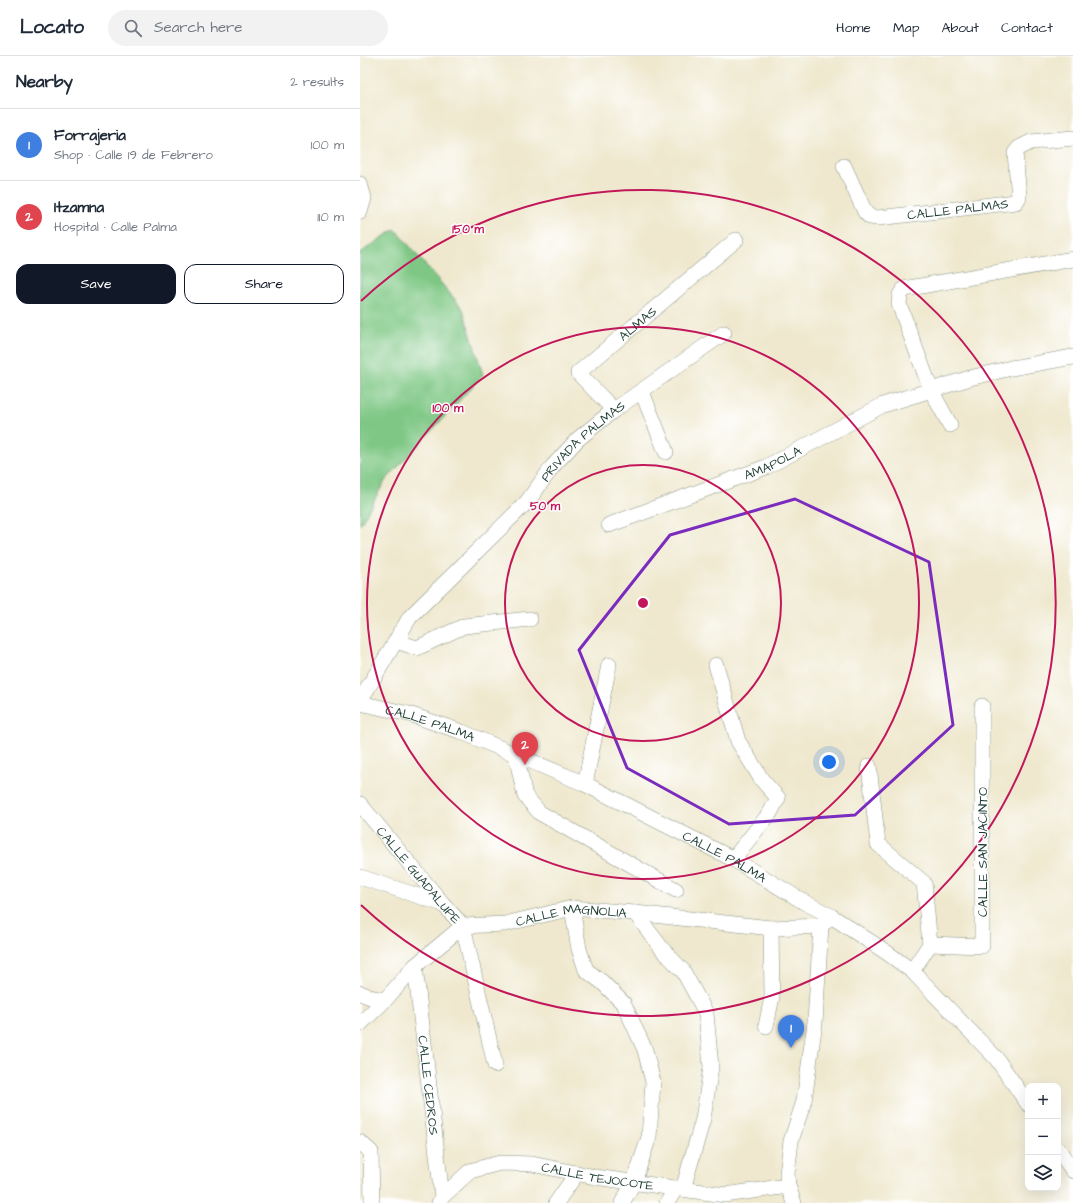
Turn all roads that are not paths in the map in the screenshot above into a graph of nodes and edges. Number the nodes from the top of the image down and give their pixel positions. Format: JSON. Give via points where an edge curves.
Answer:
{"nodes":[{"id":1,"x":1073,"y":138,"type":"edge"},
{"id":2,"x":844,"y":166,"type":"dead end"},
{"id":3,"x":360,"y":184,"type":"edge"},
{"id":4,"x":360,"y":212,"type":"edge"},
{"id":5,"x":736,"y":240,"type":"dead end"},
{"id":6,"x":1073,"y":259,"type":"edge"},
{"id":7,"x":724,"y":334,"type":"dead end"},
{"id":8,"x":1073,"y":357,"type":"edge"},
{"id":9,"x":931,"y":390,"type":"junction"},
{"id":10,"x":642,"y":392,"type":"junction"},
{"id":11,"x":614,"y":410,"type":"junction"},
{"id":12,"x":950,"y":425,"type":"dead end"},
{"id":13,"x":666,"y":452,"type":"dead end"},
{"id":14,"x":609,"y":525,"type":"dead end"},
{"id":15,"x":530,"y":619,"type":"dead end"},
{"id":16,"x":400,"y":632,"type":"junction"},
{"id":17,"x":609,"y":665,"type":"dead end"},
{"id":18,"x":716,"y":665,"type":"dead end"},
{"id":19,"x":360,"y":702,"type":"edge"},
{"id":20,"x":982,"y":706,"type":"dead end"},
{"id":21,"x":516,"y":755,"type":"junction"},
{"id":22,"x":869,"y":766,"type":"dead end"},
{"id":23,"x":585,"y":784,"type":"junction"},
{"id":24,"x":360,"y":804,"type":"edge"},
{"id":25,"x":733,"y":859,"type":"junction"},
{"id":26,"x":360,"y":877,"type":"edge"},
{"id":27,"x":676,"y":890,"type":"dead end"},
{"id":28,"x":443,"y":904,"type":"junction"},
{"id":29,"x":572,"y":908,"type":"junction"},
{"id":30,"x":635,"y":913,"type":"junction"},
{"id":31,"x":826,"y":921,"type":"junction"},
{"id":32,"x":463,"y":926,"type":"junction"},
{"id":33,"x":770,"y":928,"type":"junction"},
{"id":34,"x":930,"y":944,"type":"junction"},
{"id":35,"x":415,"y":966,"type":"junction"},
{"id":36,"x":912,"y":971,"type":"junction"},
{"id":37,"x":360,"y":993,"type":"edge"},
{"id":38,"x":385,"y":1000,"type":"junction"},
{"id":39,"x":360,"y":1024,"type":"edge"},
{"id":40,"x":766,"y":1026,"type":"dead end"},
{"id":41,"x":495,"y":1065,"type":"dead end"},
{"id":42,"x":1025,"y":1100,"type":"edge"},
{"id":43,"x":360,"y":1142,"type":"edge"},
{"id":44,"x":1061,"y":1153,"type":"edge"},
{"id":45,"x":1072,"y":1167,"type":"edge"},
{"id":46,"x":577,"y":1173,"type":"junction"},
{"id":47,"x":634,"y":1182,"type":"junction"},
{"id":48,"x":788,"y":1186,"type":"junction"},
{"id":49,"x":679,"y":1189,"type":"junction"},
{"id":50,"x":724,"y":1199,"type":"edge"},
{"id":51,"x":441,"y":1200,"type":"edge"},
{"id":52,"x":372,"y":1203,"type":"edge"},
{"id":53,"x":556,"y":1203,"type":"edge"},
{"id":54,"x":622,"y":1203,"type":"edge"},
{"id":55,"x":667,"y":1203,"type":"edge"},
{"id":56,"x":794,"y":1203,"type":"edge"}],
"edges":[{"from":1,"to":2,"type":"street","name":"CALLE PALMAS","via":[[1031,142],[1019,148],[1015,153],[1019,197],[1016,202],[977,207],[870,217]]},
{"from":3,"to":4,"type":"street","via":[[364,198]]},
{"from":5,"to":11,"type":"street","name":"ALMAS","via":[[578,373]]},
{"from":6,"to":9,"type":"street","via":[[904,289],[899,304]]},
{"from":7,"to":10,"type":"street","name":"PRIVADA PALMAS"},
{"from":8,"to":9,"type":"street","via":[[1011,368]]},
{"from":9,"to":12,"type":"street"},
{"from":9,"to":14,"type":"street","name":"AMAPOLA","via":[[883,405],[766,467]]},
{"from":10,"to":11,"type":"street","name":"PRIVADA PALMAS"},
{"from":10,"to":13,"type":"street"},
{"from":11,"to":16,"type":"street","name":"PRIVADA PALMAS","via":[[578,439],[553,466],[527,502],[410,617]]},
{"from":15,"to":16,"type":"street","via":[[464,626],[417,648],[402,643]]},
{"from":16,"to":19,"type":"street","name":"PRIVADA PALMAS"},
{"from":17,"to":23,"type":"street"},
{"from":18,"to":25,"type":"street","via":[[738,741],[762,780],[778,798],[770,813]]},
{"from":19,"to":21,"type":"street","name":"CALLE PALMA","via":[[410,714]]},
{"from":20,"to":34,"type":"street","name":"CALLE SAN JACINTO","via":[[982,946]]},
{"from":21,"to":23,"type":"street","name":"CALLE PALMA"},
{"from":21,"to":27,"type":"street","via":[[525,796],[540,813]]},
{"from":22,"to":34,"type":"street","via":[[878,844],[924,883]]},
{"from":23,"to":25,"type":"street","name":"CALLE PALMA"},
{"from":24,"to":28,"type":"street","name":"CALLE GUADALUPE"},
{"from":25,"to":31,"type":"street","name":"CALLE PALMA","via":[[804,902]]},
{"from":26,"to":28,"type":"street"},
{"from":28,"to":32,"type":"street","name":"CALLE GUADALUPE"},
{"from":29,"to":30,"type":"street","name":"CALLE MAGNOLIA"},
{"from":29,"to":32,"type":"street","name":"CALLE MAGNOLIA","via":[[505,924]]},
{"from":29,"to":47,"type":"street","via":[[578,949],[586,970],[624,1004],[645,1050],[653,1082],[649,1138]]},
{"from":30,"to":33,"type":"street","name":"CALLE MAGNOLIA"},
{"from":30,"to":49,"type":"street","via":[[683,971],[706,1013],[711,1067],[703,1119]]},
{"from":31,"to":33,"type":"street","name":"CALLE MAGNOLIA"},
{"from":31,"to":36,"type":"street","name":"CALLE PALMA","via":[[886,952]]},
{"from":31,"to":48,"type":"street","via":[[804,1101],[791,1141]]},
{"from":32,"to":35,"type":"street"},
{"from":32,"to":41,"type":"street"},
{"from":33,"to":40,"type":"street","via":[[772,997]]},
{"from":34,"to":36,"type":"street"},
{"from":35,"to":38,"type":"street"},
{"from":35,"to":51,"type":"street","name":"CALLE CEDROS"},
{"from":36,"to":42,"type":"street","name":"CALLE PALMA","via":[[996,1058]]},
{"from":37,"to":38,"type":"street"},
{"from":38,"to":39,"type":"street"},
{"from":43,"to":52,"type":"street","via":[[371,1152]]},
{"from":44,"to":45,"type":"street"},
{"from":46,"to":47,"type":"street","name":"CALLE TEJOCOTE"},
{"from":46,"to":51,"type":"street","name":"CALLE TEJOCOTE","via":[[532,1164],[500,1163],[470,1171]]},
{"from":46,"to":53,"type":"street"},
{"from":47,"to":49,"type":"street","name":"CALLE TEJOCOTE"},
{"from":47,"to":54,"type":"street"},
{"from":48,"to":50,"type":"street","name":"CALLE TEJOCOTE"},
{"from":48,"to":56,"type":"street"},
{"from":49,"to":50,"type":"street","name":"CALLE TEJOCOTE"},
{"from":49,"to":55,"type":"street"}]}
